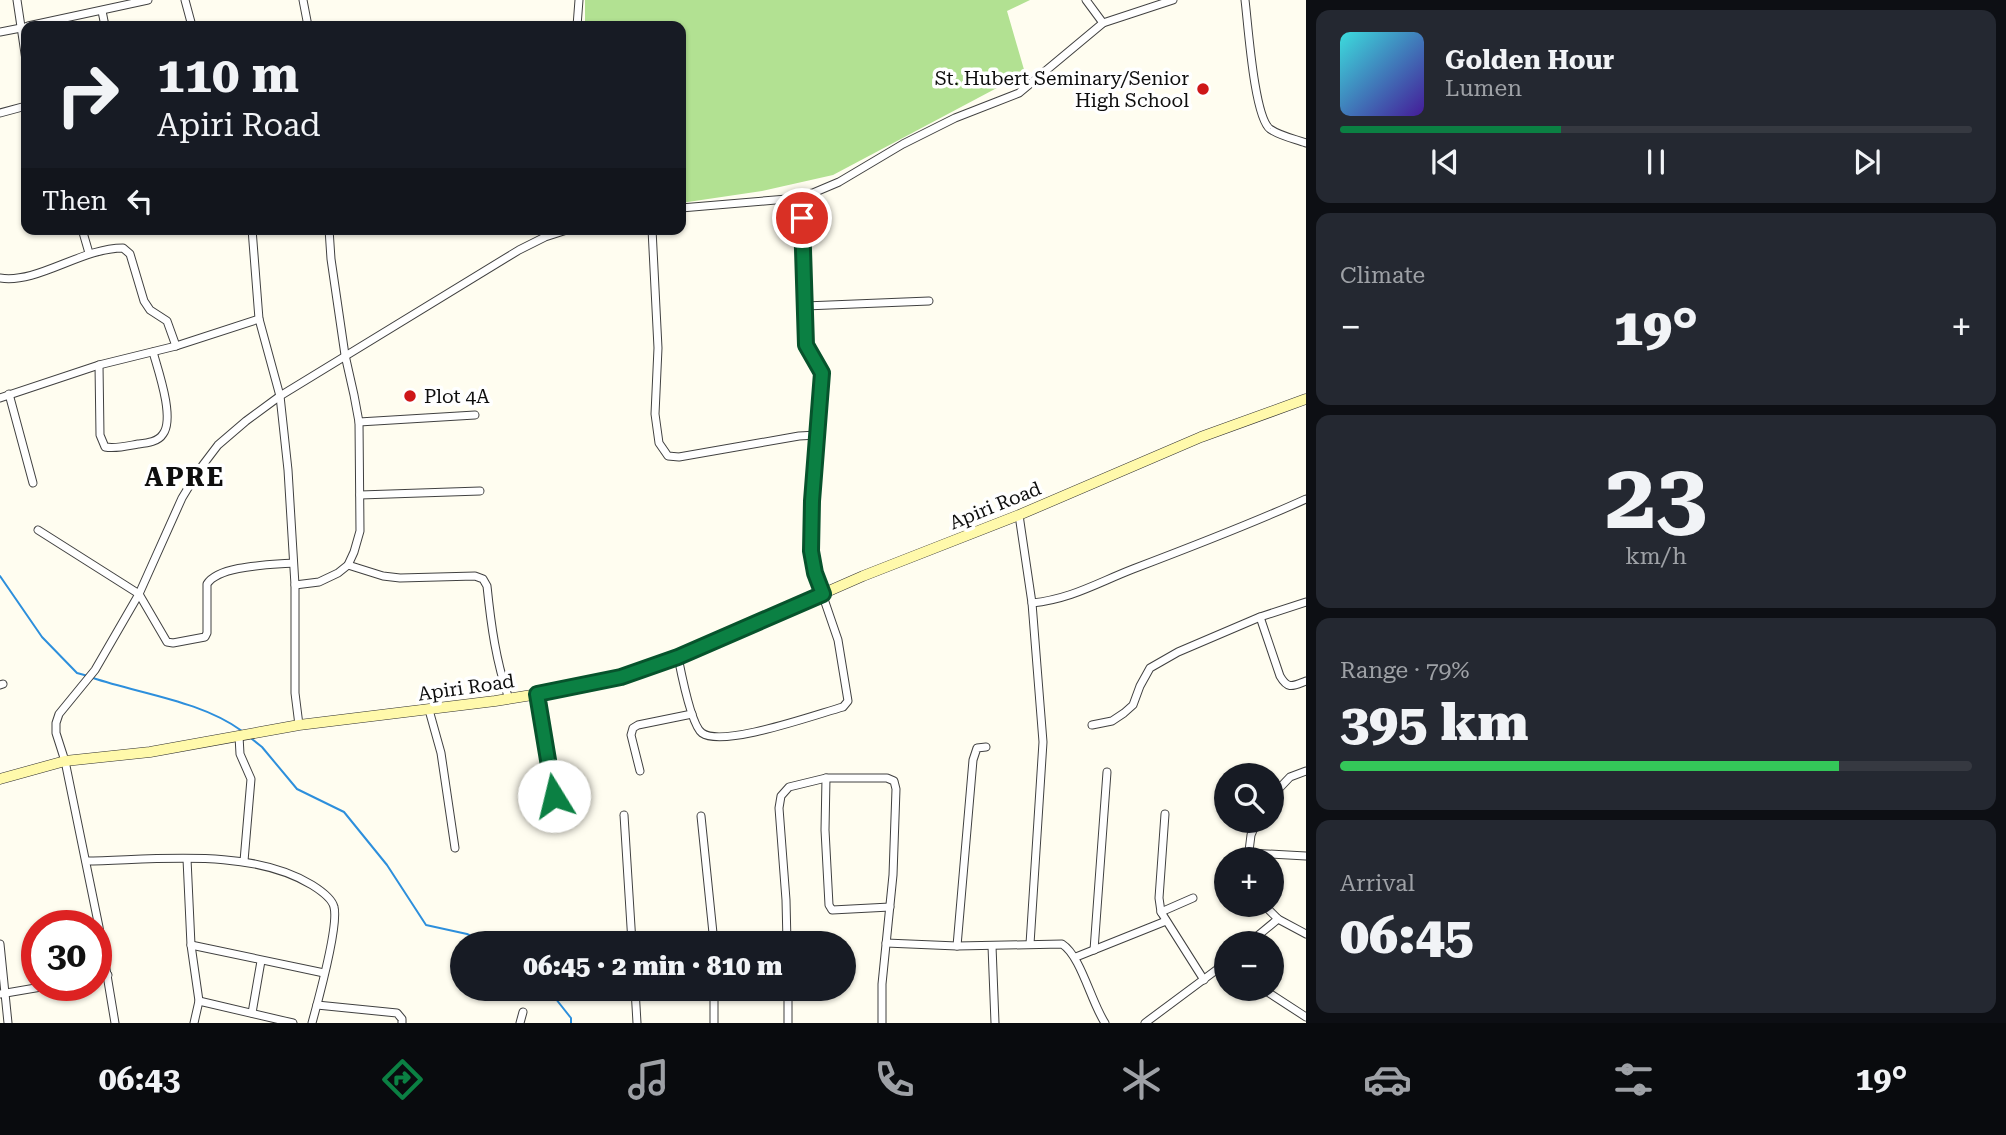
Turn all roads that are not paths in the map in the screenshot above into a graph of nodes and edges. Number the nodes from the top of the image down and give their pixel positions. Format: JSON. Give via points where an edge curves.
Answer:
{"nodes":[{"id":1,"x":17,"y":0,"type":"edge"},
{"id":2,"x":148,"y":0,"type":"edge"},
{"id":3,"x":185,"y":0,"type":"edge"},
{"id":4,"x":303,"y":0,"type":"edge"},
{"id":5,"x":579,"y":0,"type":"edge"},
{"id":6,"x":1086,"y":0,"type":"edge"},
{"id":7,"x":1173,"y":0,"type":"edge"},
{"id":8,"x":1245,"y":0,"type":"edge"},
{"id":9,"x":102,"y":11,"type":"junction"},
{"id":10,"x":23,"y":21,"type":"edge"},
{"id":11,"x":54,"y":21,"type":"edge"},
{"id":12,"x":104,"y":21,"type":"edge"},
{"id":13,"x":191,"y":21,"type":"edge"},
{"id":14,"x":307,"y":21,"type":"edge"},
{"id":15,"x":578,"y":21,"type":"edge"},
{"id":16,"x":1103,"y":23,"type":"junction"},
{"id":17,"x":21,"y":28,"type":"edge"},
{"id":18,"x":0,"y":32,"type":"edge"},
{"id":19,"x":21,"y":107,"type":"edge"},
{"id":20,"x":0,"y":113,"type":"edge"},
{"id":21,"x":1306,"y":143,"type":"edge"},
{"id":22,"x":801,"y":196,"type":"junction"},
{"id":23,"x":686,"y":208,"type":"edge"},
{"id":24,"x":84,"y":235,"type":"edge"},
{"id":25,"x":252,"y":235,"type":"edge"},
{"id":26,"x":329,"y":235,"type":"edge"},
{"id":27,"x":551,"y":235,"type":"edge"},
{"id":28,"x":652,"y":235,"type":"edge"},
{"id":29,"x":89,"y":253,"type":"junction"},
{"id":30,"x":0,"y":278,"type":"edge"},
{"id":31,"x":929,"y":301,"type":"dead end"},
{"id":32,"x":805,"y":306,"type":"junction"},
{"id":33,"x":259,"y":319,"type":"junction"},
{"id":34,"x":176,"y":346,"type":"junction"},
{"id":35,"x":153,"y":352,"type":"junction"},
{"id":36,"x":345,"y":355,"type":"junction"},
{"id":37,"x":99,"y":365,"type":"junction"},
{"id":38,"x":9,"y":394,"type":"junction"},
{"id":39,"x":280,"y":396,"type":"junction"},
{"id":40,"x":0,"y":398,"type":"edge"},
{"id":41,"x":1306,"y":399,"type":"edge"},
{"id":42,"x":475,"y":415,"type":"dead end"},
{"id":43,"x":359,"y":422,"type":"junction"},
{"id":44,"x":817,"y":436,"type":"junction"},
{"id":45,"x":33,"y":482,"type":"dead end"},
{"id":46,"x":481,"y":491,"type":"dead end"},
{"id":47,"x":360,"y":495,"type":"junction"},
{"id":48,"x":1306,"y":499,"type":"edge"},
{"id":49,"x":1019,"y":515,"type":"junction"},
{"id":50,"x":38,"y":530,"type":"dead end"},
{"id":51,"x":293,"y":563,"type":"junction"},
{"id":52,"x":348,"y":565,"type":"junction"},
{"id":53,"x":295,"y":585,"type":"junction"},
{"id":54,"x":139,"y":594,"type":"junction"},
{"id":55,"x":823,"y":594,"type":"junction"},
{"id":56,"x":1306,"y":602,"type":"edge"},
{"id":57,"x":1032,"y":603,"type":"junction"},
{"id":58,"x":1260,"y":617,"type":"junction"},
{"id":59,"x":678,"y":657,"type":"junction"},
{"id":60,"x":1306,"y":681,"type":"edge"},
{"id":61,"x":537,"y":694,"type":"junction"},
{"id":62,"x":509,"y":699,"type":"junction"},
{"id":63,"x":429,"y":710,"type":"junction"},
{"id":64,"x":692,"y":714,"type":"junction"},
{"id":65,"x":299,"y":725,"type":"junction"},
{"id":66,"x":1093,"y":725,"type":"dead end"},
{"id":67,"x":239,"y":736,"type":"junction"},
{"id":68,"x":986,"y":747,"type":"dead end"},
{"id":69,"x":65,"y":761,"type":"junction"},
{"id":70,"x":640,"y":771,"type":"dead end"},
{"id":71,"x":1306,"y":771,"type":"edge"},
{"id":72,"x":1107,"y":772,"type":"dead end"},
{"id":73,"x":826,"y":778,"type":"junction"},
{"id":74,"x":0,"y":779,"type":"edge"},
{"id":75,"x":1284,"y":783,"type":"edge"},
{"id":76,"x":556,"y":811,"type":"dead end"},
{"id":77,"x":1165,"y":814,"type":"dead end"},
{"id":78,"x":624,"y":815,"type":"dead end"},
{"id":79,"x":701,"y":816,"type":"dead end"},
{"id":80,"x":455,"y":848,"type":"dead end"},
{"id":81,"x":1284,"y":856,"type":"edge"},
{"id":82,"x":1306,"y":856,"type":"edge"},
{"id":83,"x":187,"y":859,"type":"junction"},
{"id":84,"x":86,"y":861,"type":"junction"},
{"id":85,"x":244,"y":861,"type":"junction"},
{"id":86,"x":1193,"y":898,"type":"dead end"},
{"id":87,"x":890,"y":907,"type":"junction"},
{"id":88,"x":95,"y":910,"type":"edge"},
{"id":89,"x":1161,"y":912,"type":"junction"},
{"id":90,"x":1278,"y":919,"type":"joint"},
{"id":91,"x":1166,"y":921,"type":"junction"},
{"id":92,"x":631,"y":931,"type":"edge"},
{"id":93,"x":713,"y":931,"type":"edge"},
{"id":94,"x":787,"y":931,"type":"edge"},
{"id":95,"x":1264,"y":931,"type":"edge"},
{"id":96,"x":1306,"y":934,"type":"edge"},
{"id":97,"x":886,"y":943,"type":"junction"},
{"id":98,"x":0,"y":944,"type":"edge"},
{"id":99,"x":1030,"y":944,"type":"junction"},
{"id":100,"x":191,"y":945,"type":"junction"},
{"id":101,"x":957,"y":946,"type":"junction"},
{"id":102,"x":992,"y":946,"type":"junction"},
{"id":103,"x":1094,"y":950,"type":"junction"},
{"id":104,"x":1076,"y":957,"type":"junction"},
{"id":105,"x":261,"y":961,"type":"junction"},
{"id":106,"x":1214,"y":971,"type":"edge"},
{"id":107,"x":324,"y":973,"type":"junction"},
{"id":108,"x":1203,"y":979,"type":"junction"},
{"id":109,"x":21,"y":991,"type":"edge"},
{"id":110,"x":3,"y":994,"type":"edge"},
{"id":111,"x":112,"y":1001,"type":"edge"},
{"id":112,"x":199,"y":1001,"type":"junction"},
{"id":113,"x":636,"y":1001,"type":"edge"},
{"id":114,"x":714,"y":1001,"type":"edge"},
{"id":115,"x":788,"y":1001,"type":"edge"},
{"id":116,"x":1281,"y":1001,"type":"edge"},
{"id":117,"x":317,"y":1005,"type":"junction"},
{"id":118,"x":523,"y":1012,"type":"dead end"},
{"id":119,"x":253,"y":1013,"type":"junction"},
{"id":120,"x":1306,"y":1017,"type":"edge"},
{"id":121,"x":8,"y":1023,"type":"edge"},
{"id":122,"x":115,"y":1023,"type":"edge"},
{"id":123,"x":194,"y":1023,"type":"edge"},
{"id":124,"x":293,"y":1023,"type":"edge"},
{"id":125,"x":312,"y":1023,"type":"edge"},
{"id":126,"x":402,"y":1023,"type":"edge"},
{"id":127,"x":520,"y":1023,"type":"edge"},
{"id":128,"x":637,"y":1023,"type":"edge"},
{"id":129,"x":714,"y":1023,"type":"edge"},
{"id":130,"x":788,"y":1023,"type":"edge"},
{"id":131,"x":882,"y":1023,"type":"edge"},
{"id":132,"x":995,"y":1023,"type":"edge"},
{"id":133,"x":1105,"y":1023,"type":"edge"},
{"id":134,"x":1145,"y":1023,"type":"edge"}],
"edges":[{"from":1,"to":10,"type":"street"},
{"from":2,"to":9,"type":"street"},
{"from":3,"to":13,"type":"street"},
{"from":4,"to":14,"type":"street"},
{"from":5,"to":15,"type":"street"},
{"from":6,"to":16,"type":"street"},
{"from":7,"to":16,"type":"street"},
{"from":8,"to":21,"type":"street","via":[[1262,118],[1268,128]]},
{"from":9,"to":11,"type":"street"},
{"from":9,"to":12,"type":"street"},
{"from":16,"to":22,"type":"street","via":[[1018,93],[955,118],[839,182]]},
{"from":17,"to":18,"type":"street"},
{"from":19,"to":20,"type":"street"},
{"from":22,"to":23,"type":"street"},
{"from":22,"to":32,"type":"street"},
{"from":24,"to":29,"type":"street"},
{"from":25,"to":33,"type":"street"},
{"from":26,"to":36,"type":"street"},
{"from":27,"to":36,"type":"street","via":[[509,255]]},
{"from":28,"to":44,"type":"street","via":[[658,348],[655,414],[659,443],[668,456]]},
{"from":29,"to":30,"type":"street","via":[[35,274]]},
{"from":29,"to":34,"type":"street","via":[[123,248],[130,254],[144,301],[167,321]]},
{"from":31,"to":32,"type":"street"},
{"from":32,"to":44,"type":"street","via":[[806,345],[822,373]]},
{"from":33,"to":34,"type":"street"},
{"from":33,"to":39,"type":"street"},
{"from":34,"to":35,"type":"street"},
{"from":35,"to":37,"type":"street"},
{"from":35,"to":37,"type":"street","via":[[165,393],[166,431],[150,442],[105,447],[100,435]]},
{"from":36,"to":39,"type":"street"},
{"from":36,"to":43,"type":"street"},
{"from":37,"to":38,"type":"street"},
{"from":38,"to":40,"type":"street"},
{"from":38,"to":45,"type":"street"},
{"from":39,"to":51,"type":"street"},
{"from":39,"to":54,"type":"street","via":[[218,445],[199,470]]},
{"from":41,"to":49,"type":"street","name":"Apiri Road","via":[[1201,437]]},
{"from":42,"to":43,"type":"street"},
{"from":43,"to":47,"type":"street"},
{"from":44,"to":55,"type":"street","via":[[811,551]]},
{"from":46,"to":47,"type":"street"},
{"from":47,"to":52,"type":"street","via":[[360,531]]},
{"from":48,"to":57,"type":"street","via":[[1073,594]]},
{"from":49,"to":55,"type":"street","name":"Apiri Road"},
{"from":49,"to":57,"type":"street"},
{"from":50,"to":54,"type":"street"},
{"from":51,"to":53,"type":"street"},
{"from":51,"to":54,"type":"street","via":[[224,571],[211,577],[207,633],[198,639],[167,642]]},
{"from":52,"to":53,"type":"street","via":[[319,582]]},
{"from":52,"to":62,"type":"street","via":[[400,578],[483,579]]},
{"from":53,"to":65,"type":"street"},
{"from":54,"to":69,"type":"street","via":[[95,670],[59,713],[56,733]]},
{"from":55,"to":59,"type":"street","name":"Apiri Road"},
{"from":55,"to":64,"type":"street","via":[[848,693],[843,707],[738,736],[702,733]]},
{"from":56,"to":58,"type":"street"},
{"from":57,"to":99,"type":"street","via":[[1043,742]]},
{"from":58,"to":60,"type":"street","via":[[1284,684]]},
{"from":58,"to":66,"type":"street","via":[[1150,668],[1133,705],[1112,720]]},
{"from":59,"to":61,"type":"street","name":"Apiri Road","via":[[621,677]]},
{"from":59,"to":64,"type":"street"},
{"from":61,"to":62,"type":"street","name":"Apiri Road"},
{"from":61,"to":76,"type":"street"},
{"from":62,"to":63,"type":"street","name":"Apiri Road"},
{"from":63,"to":65,"type":"street","name":"Apiri Road"},
{"from":63,"to":80,"type":"street","via":[[441,752]]},
{"from":64,"to":70,"type":"street","via":[[633,728]]},
{"from":65,"to":67,"type":"street","name":"Apiri Road"},
{"from":67,"to":69,"type":"street","name":"Apiri Road"},
{"from":67,"to":85,"type":"street","via":[[240,754],[251,779]]},
{"from":68,"to":101,"type":"street","via":[[977,748],[974,760]]},
{"from":69,"to":74,"type":"street","name":"Apiri Road"},
{"from":69,"to":84,"type":"street"},
{"from":71,"to":75,"type":"street"},
{"from":72,"to":103,"type":"street"},
{"from":73,"to":87,"type":"street","via":[[829,905],[832,910]]},
{"from":73,"to":87,"type":"street","via":[[887,778],[894,782]]},
{"from":73,"to":94,"type":"street","via":[[789,787],[781,796]]},
{"from":77,"to":89,"type":"street"},
{"from":78,"to":92,"type":"street"},
{"from":79,"to":93,"type":"street"},
{"from":81,"to":82,"type":"street"},
{"from":83,"to":84,"type":"street"},
{"from":83,"to":85,"type":"street"},
{"from":83,"to":100,"type":"street"},
{"from":84,"to":88,"type":"street"},
{"from":85,"to":107,"type":"street","via":[[303,880],[333,903]]},
{"from":86,"to":89,"type":"street"},
{"from":87,"to":97,"type":"street"},
{"from":89,"to":91,"type":"street"},
{"from":90,"to":95,"type":"street"},
{"from":90,"to":96,"type":"street"},
{"from":91,"to":103,"type":"street"},
{"from":91,"to":108,"type":"street"},
{"from":97,"to":101,"type":"street"},
{"from":97,"to":131,"type":"street"},
{"from":98,"to":110,"type":"street"},
{"from":99,"to":102,"type":"street"},
{"from":99,"to":104,"type":"street","via":[[1062,944]]},
{"from":100,"to":105,"type":"street"},
{"from":100,"to":112,"type":"street"},
{"from":101,"to":102,"type":"street"},
{"from":102,"to":132,"type":"street"},
{"from":103,"to":104,"type":"street"},
{"from":104,"to":133,"type":"street"},
{"from":105,"to":107,"type":"street"},
{"from":105,"to":119,"type":"street"},
{"from":106,"to":108,"type":"street"},
{"from":107,"to":117,"type":"street"},
{"from":108,"to":134,"type":"street"},
{"from":109,"to":110,"type":"street"},
{"from":110,"to":121,"type":"street"},
{"from":111,"to":122,"type":"street"},
{"from":112,"to":119,"type":"street"},
{"from":112,"to":123,"type":"street"},
{"from":113,"to":128,"type":"street"},
{"from":114,"to":129,"type":"street"},
{"from":115,"to":130,"type":"street"},
{"from":116,"to":120,"type":"street"},
{"from":117,"to":125,"type":"street"},
{"from":117,"to":126,"type":"street","via":[[397,1013]]},
{"from":118,"to":127,"type":"street"},
{"from":119,"to":124,"type":"street"}]}
